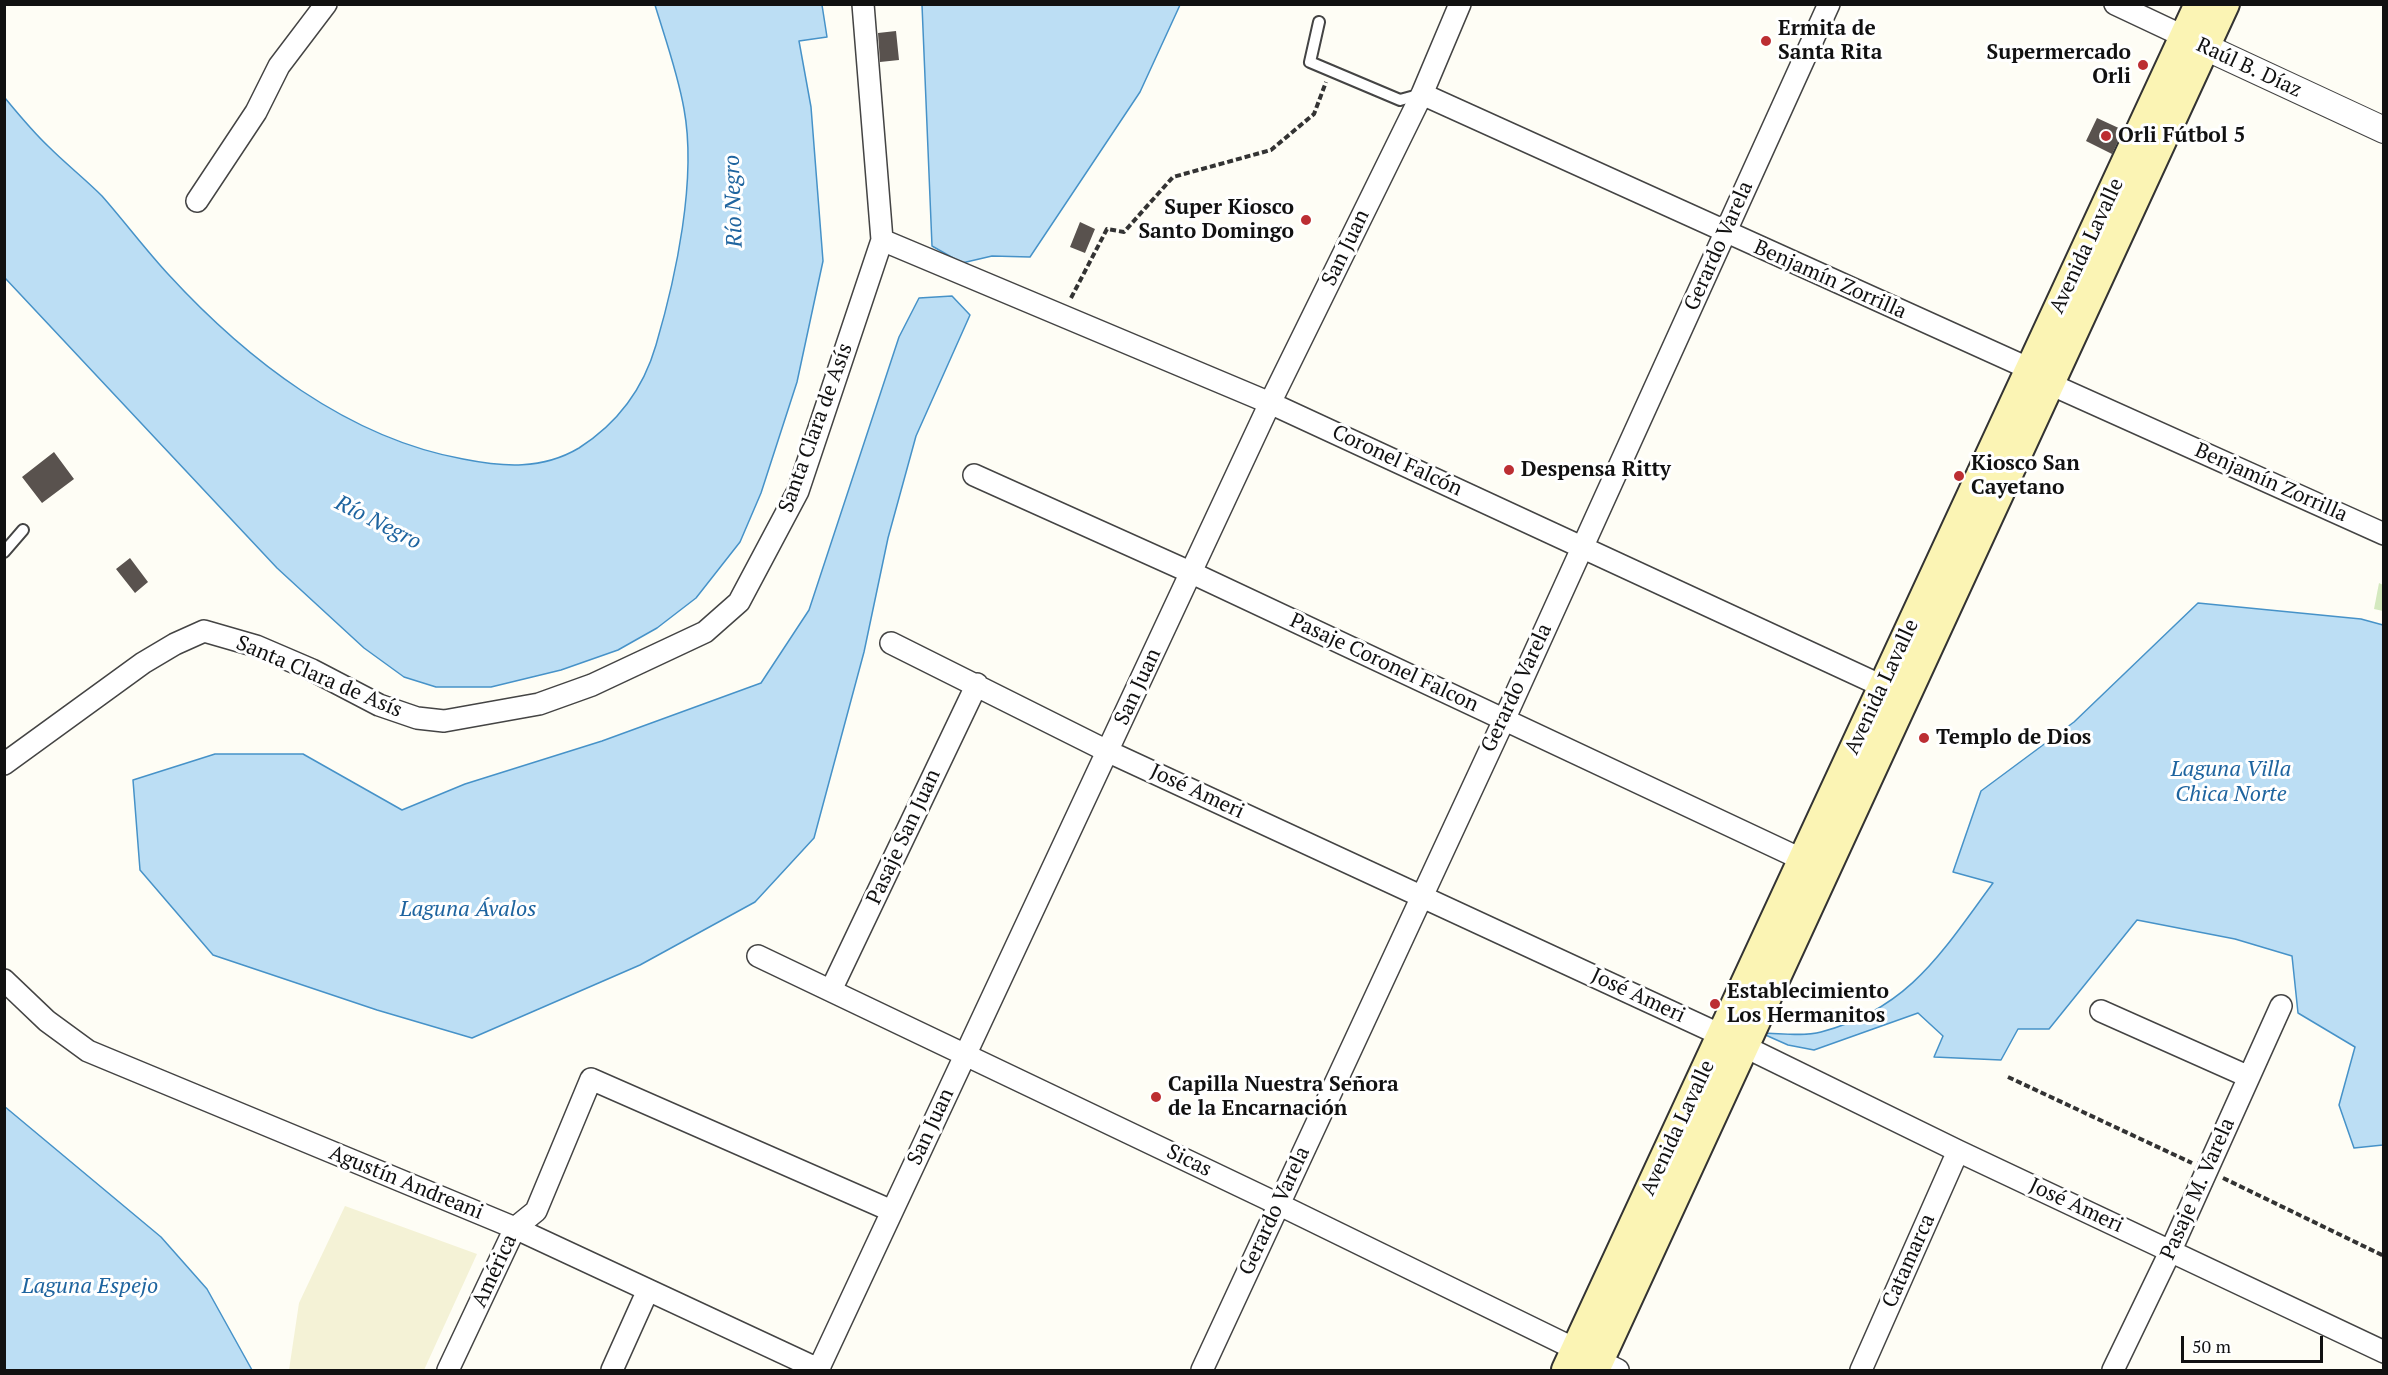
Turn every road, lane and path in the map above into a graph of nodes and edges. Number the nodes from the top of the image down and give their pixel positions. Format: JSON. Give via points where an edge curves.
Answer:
{"nodes":[{"id":1,"x":326,"y":4,"type":"edge"},
{"id":2,"x":862,"y":4,"type":"edge"},
{"id":3,"x":1460,"y":4,"type":"edge"},
{"id":4,"x":1829,"y":4,"type":"edge"},
{"id":5,"x":2115,"y":4,"type":"edge"},
{"id":6,"x":2199,"y":4,"type":"edge"},
{"id":7,"x":2225,"y":4,"type":"edge"},
{"id":8,"x":1319,"y":22,"type":"dead end"},
{"id":9,"x":2194,"y":43,"type":"junction"},
{"id":10,"x":1330,"y":71,"type":"junction"},
{"id":11,"x":1422,"y":94,"type":"junction"},
{"id":12,"x":2384,"y":130,"type":"edge"},
{"id":13,"x":197,"y":201,"type":"dead end"},
{"id":14,"x":1726,"y":233,"type":"junction"},
{"id":15,"x":882,"y":240,"type":"junction"},
{"id":16,"x":1062,"y":315,"type":"junction"},
{"id":17,"x":2040,"y":377,"type":"junction"},
{"id":18,"x":1270,"y":403,"type":"junction"},
{"id":19,"x":974,"y":475,"type":"dead end"},
{"id":20,"x":23,"y":530,"type":"dead end"},
{"id":21,"x":2384,"y":534,"type":"edge"},
{"id":22,"x":1583,"y":546,"type":"junction"},
{"id":23,"x":4,"y":552,"type":"edge"},
{"id":24,"x":1192,"y":573,"type":"junction"},
{"id":25,"x":891,"y":643,"type":"dead end"},
{"id":26,"x":977,"y":684,"type":"junction"},
{"id":27,"x":1893,"y":691,"type":"junction"},
{"id":28,"x":1504,"y":720,"type":"junction"},
{"id":29,"x":1107,"y":751,"type":"junction"},
{"id":30,"x":4,"y":764,"type":"edge"},
{"id":31,"x":1814,"y":865,"type":"junction"},
{"id":32,"x":1420,"y":895,"type":"junction"},
{"id":33,"x":758,"y":956,"type":"dead end"},
{"id":34,"x":4,"y":980,"type":"edge"},
{"id":35,"x":831,"y":990,"type":"junction"},
{"id":36,"x":2281,"y":1006,"type":"dead end"},
{"id":37,"x":2101,"y":1011,"type":"dead end"},
{"id":38,"x":1733,"y":1041,"type":"junction"},
{"id":39,"x":965,"y":1053,"type":"junction"},
{"id":40,"x":2247,"y":1076,"type":"junction"},
{"id":41,"x":1958,"y":1151,"type":"junction"},
{"id":42,"x":1278,"y":1204,"type":"junction"},
{"id":43,"x":892,"y":1211,"type":"junction"},
{"id":44,"x":515,"y":1228,"type":"junction"},
{"id":45,"x":2171,"y":1250,"type":"junction"},
{"id":46,"x":648,"y":1290,"type":"junction"},
{"id":47,"x":2384,"y":1352,"type":"edge"},
{"id":48,"x":1591,"y":1364,"type":"edge"},
{"id":49,"x":819,"y":1370,"type":"edge"},
{"id":50,"x":448,"y":1371,"type":"edge"},
{"id":51,"x":612,"y":1371,"type":"edge"},
{"id":52,"x":1202,"y":1371,"type":"edge"},
{"id":53,"x":1861,"y":1371,"type":"edge"},
{"id":54,"x":2113,"y":1371,"type":"edge"}],
"edges":[{"from":1,"to":13,"type":"street","via":[[279,66],[256,112]]},
{"from":2,"to":15,"type":"street","name":"Santa Clara de Asís"},
{"from":3,"to":11,"type":"street","name":"San Juan"},
{"from":4,"to":14,"type":"street","name":"Gerardo Varela"},
{"from":5,"to":9,"type":"street","name":"Raúl B. Díaz"},
{"from":6,"to":9,"type":"main road","name":"Avenida Lavalle"},
{"from":7,"to":9,"type":"main road","name":"Avenida Lavalle"},
{"from":8,"to":10,"type":"lane","via":[[1310,62]]},
{"from":9,"to":12,"type":"street","name":"Raúl B. Díaz"},
{"from":9,"to":17,"type":"main road","name":"Avenida Lavalle"},
{"from":10,"to":11,"type":"lane","via":[[1400,100]]},
{"from":10,"to":16,"type":"path","via":[[1314,114],[1270,150],[1173,177],[1124,232],[1107,229]]},
{"from":11,"to":14,"type":"street","name":"Benjamín Zorrilla"},
{"from":11,"to":18,"type":"street","name":"San Juan"},
{"from":14,"to":17,"type":"street","name":"Benjamín Zorrilla"},
{"from":14,"to":22,"type":"street","name":"Gerardo Varela"},
{"from":15,"to":16,"type":"street","name":"Coronel Falcón"},
{"from":15,"to":30,"type":"street","name":"Santa Clara de Asís","via":[[798,491],[740,603],[705,632],[603,680],[539,704],[444,721],[417,718],[379,705],[256,646],[204,631],[143,663]]},
{"from":16,"to":18,"type":"street","name":"Coronel Falcón"},
{"from":17,"to":21,"type":"street","name":"Benjamín Zorrilla"},
{"from":17,"to":27,"type":"main road","name":"Avenida Lavalle"},
{"from":18,"to":22,"type":"street","name":"Coronel Falcón"},
{"from":18,"to":24,"type":"street","name":"San Juan"},
{"from":19,"to":24,"type":"street","name":"Pasaje Coronel Falcon"},
{"from":20,"to":23,"type":"lane"},
{"from":22,"to":27,"type":"street","name":"Coronel Falcón"},
{"from":22,"to":28,"type":"street","name":"Gerardo Varela"},
{"from":24,"to":28,"type":"street","name":"Pasaje Coronel Falcon"},
{"from":24,"to":29,"type":"street","name":"San Juan"},
{"from":25,"to":26,"type":"street","name":"José Ameri"},
{"from":26,"to":29,"type":"street","name":"José Ameri"},
{"from":26,"to":35,"type":"street","name":"Pasaje San Juan"},
{"from":27,"to":31,"type":"main road","name":"Avenida Lavalle"},
{"from":28,"to":31,"type":"street","name":"Pasaje Coronel Falcon"},
{"from":28,"to":32,"type":"street","name":"Gerardo Varela"},
{"from":29,"to":32,"type":"street","name":"José Ameri"},
{"from":29,"to":39,"type":"street","name":"San Juan"},
{"from":31,"to":38,"type":"main road","name":"Avenida Lavalle"},
{"from":32,"to":38,"type":"street","name":"José Ameri"},
{"from":32,"to":42,"type":"street","name":"Gerardo Varela"},
{"from":33,"to":35,"type":"street","name":"Sicas"},
{"from":34,"to":44,"type":"street","name":"Agustín Andreani","via":[[47,1021],[88,1051]]},
{"from":35,"to":39,"type":"street","name":"Sicas"},
{"from":36,"to":40,"type":"street","name":"Pasaje M. Varela"},
{"from":37,"to":40,"type":"street"},
{"from":38,"to":41,"type":"street","name":"José Ameri"},
{"from":38,"to":48,"type":"main road","name":"Avenida Lavalle"},
{"from":39,"to":42,"type":"street","name":"Sicas"},
{"from":39,"to":43,"type":"street","name":"San Juan"},
{"from":40,"to":45,"type":"street","name":"Pasaje M. Varela"},
{"from":41,"to":45,"type":"street","name":"José Ameri"},
{"from":41,"to":53,"type":"street","name":"Catamarca"},
{"from":42,"to":48,"type":"street","name":"Sicas"},
{"from":42,"to":52,"type":"street","name":"Gerardo Varela"},
{"from":43,"to":44,"type":"street","name":"América","via":[[591,1079],[536,1211]]},
{"from":43,"to":49,"type":"street","name":"San Juan"},
{"from":44,"to":46,"type":"street","name":"Agustín Andreani"},
{"from":44,"to":50,"type":"street","name":"América"},
{"from":45,"to":47,"type":"street","name":"José Ameri"},
{"from":45,"to":54,"type":"street","name":"Pasaje M. Varela"},
{"from":46,"to":49,"type":"street","name":"Agustín Andreani"},
{"from":46,"to":51,"type":"street"}]}
